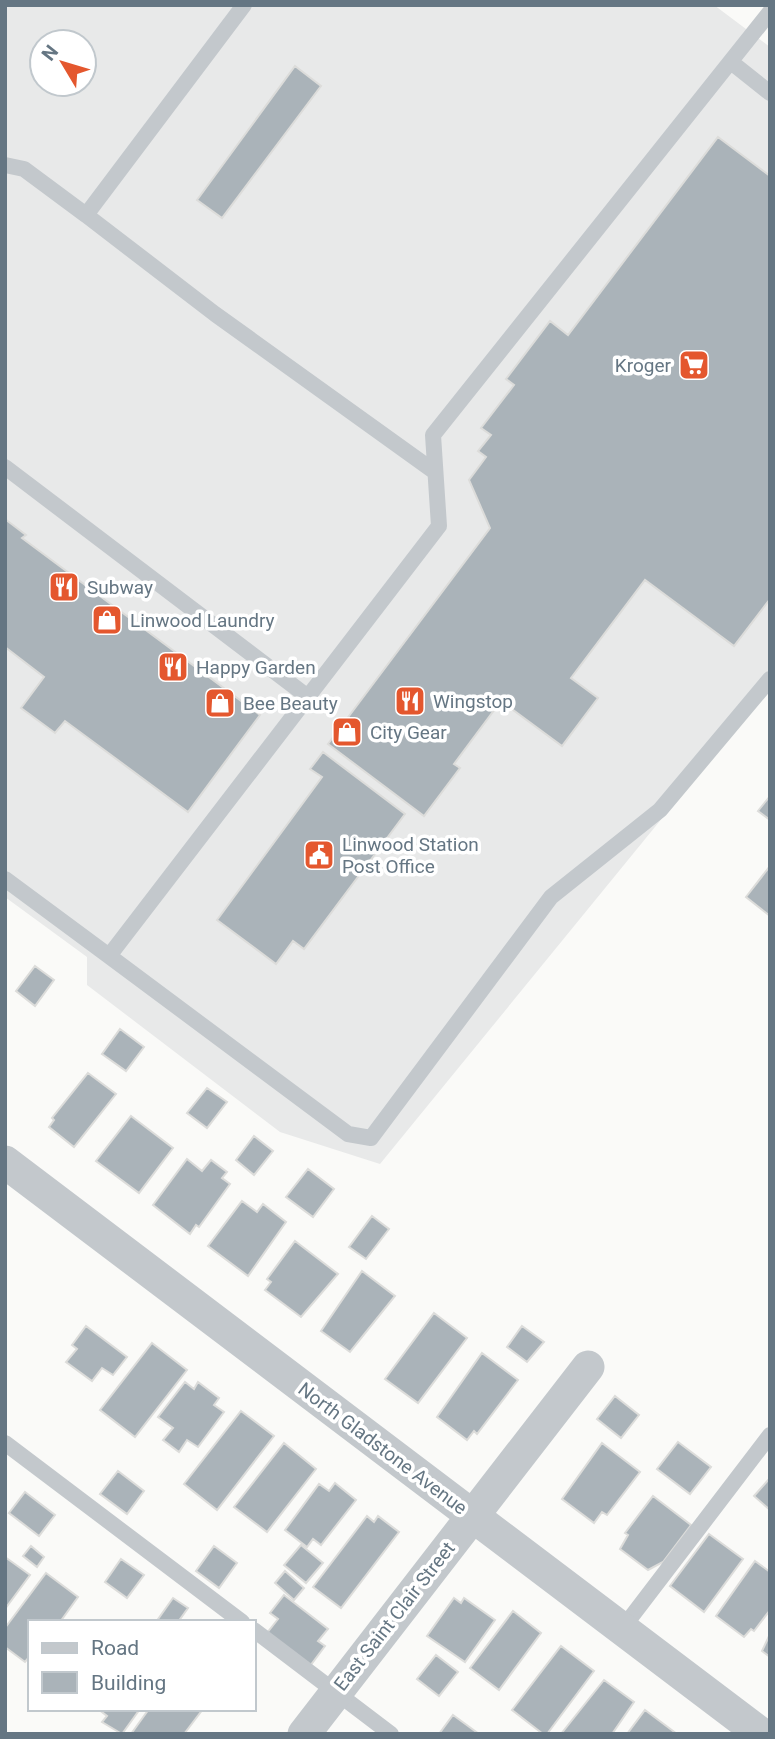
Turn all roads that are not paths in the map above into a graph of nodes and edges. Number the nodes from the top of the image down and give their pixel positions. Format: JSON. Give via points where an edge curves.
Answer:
{"nodes":[{"id":1,"x":244,"y":5,"type":"edge"},
{"id":2,"x":770,"y":12,"type":"edge"},
{"id":3,"x":731,"y":62,"type":"junction"},
{"id":4,"x":770,"y":93,"type":"edge"},
{"id":5,"x":5,"y":165,"type":"edge"},
{"id":6,"x":86,"y":215,"type":"junction"},
{"id":7,"x":5,"y":467,"type":"edge"},
{"id":8,"x":435,"y":472,"type":"junction"},
{"id":9,"x":770,"y":679,"type":"edge"},
{"id":10,"x":308,"y":697,"type":"junction"},
{"id":11,"x":5,"y":880,"type":"edge"},
{"id":12,"x":109,"y":956,"type":"junction"},
{"id":13,"x":5,"y":1162,"type":"edge"},
{"id":14,"x":588,"y":1367,"type":"dead end"},
{"id":15,"x":769,"y":1437,"type":"edge"},
{"id":16,"x":5,"y":1443,"type":"edge"},
{"id":17,"x":471,"y":1515,"type":"junction"},
{"id":18,"x":239,"y":1620,"type":"edge"},
{"id":19,"x":622,"y":1629,"type":"junction"},
{"id":20,"x":256,"y":1632,"type":"edge"},
{"id":21,"x":335,"y":1692,"type":"junction"},
{"id":22,"x":304,"y":1734,"type":"edge"},
{"id":23,"x":391,"y":1734,"type":"edge"},
{"id":24,"x":761,"y":1734,"type":"edge"}],
"edges":[{"from":1,"to":6,"type":"lane"},
{"from":2,"to":3,"type":"lane"},
{"from":3,"to":4,"type":"lane"},
{"from":3,"to":8,"type":"lane","via":[[433,435]]},
{"from":5,"to":6,"type":"lane","via":[[24,169]]},
{"from":6,"to":8,"type":"lane"},
{"from":7,"to":10,"type":"lane"},
{"from":8,"to":10,"type":"lane","via":[[439,526]]},
{"from":9,"to":12,"type":"lane","via":[[660,810],[551,897],[371,1138],[348,1133]]},
{"from":10,"to":12,"type":"lane"},
{"from":11,"to":12,"type":"lane"},
{"from":13,"to":17,"type":"street","name":"North Gladstone Avenue"},
{"from":14,"to":17,"type":"street","name":"East Saint Clair Street"},
{"from":15,"to":19,"type":"lane"},
{"from":16,"to":18,"type":"lane"},
{"from":17,"to":19,"type":"street","name":"North Gladstone Avenue"},
{"from":17,"to":21,"type":"street","name":"East Saint Clair Street"},
{"from":19,"to":24,"type":"street","name":"North Gladstone Avenue"},
{"from":20,"to":21,"type":"lane"},
{"from":21,"to":22,"type":"street","name":"East Saint Clair Street"},
{"from":21,"to":23,"type":"lane"}]}
